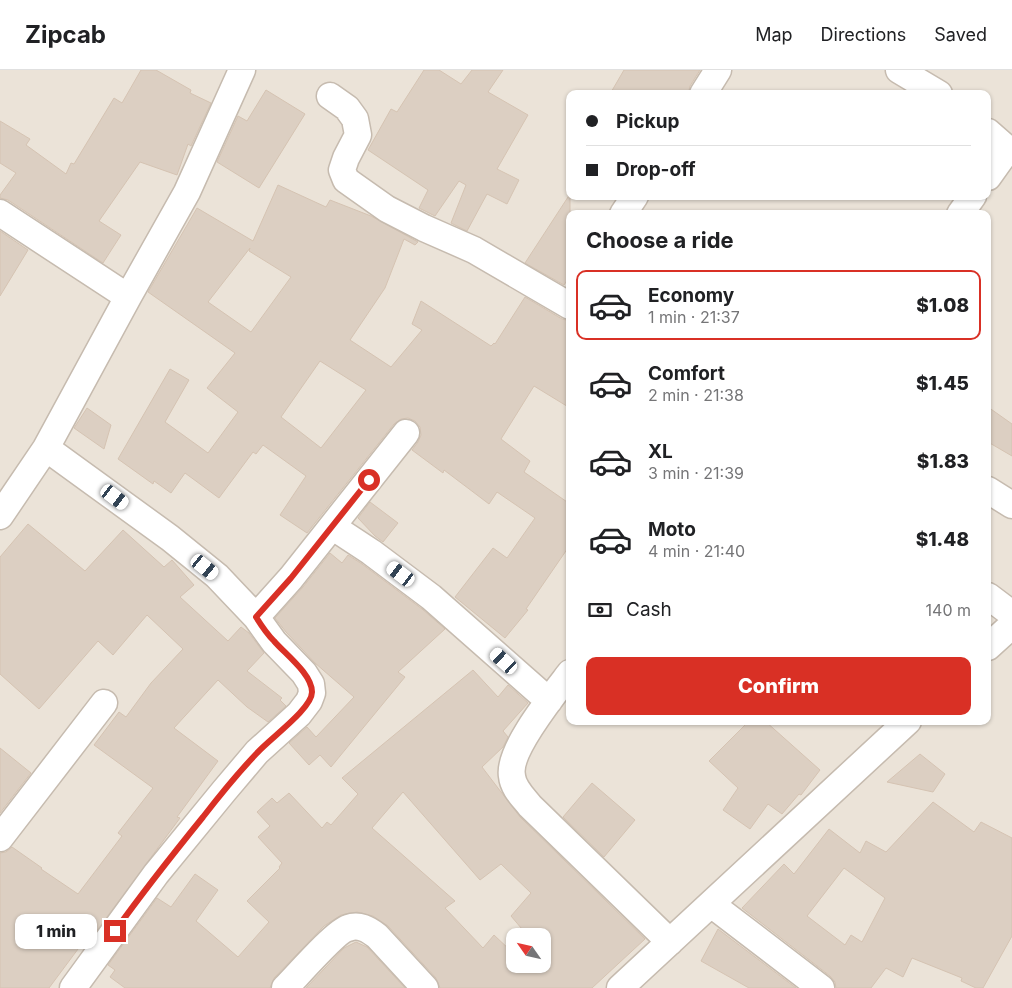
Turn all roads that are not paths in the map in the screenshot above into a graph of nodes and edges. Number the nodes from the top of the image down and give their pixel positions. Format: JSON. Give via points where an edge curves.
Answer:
{"nodes":[{"id":1,"x":242,"y":70,"type":"edge"},
{"id":2,"x":718,"y":70,"type":"edge"},
{"id":3,"x":899,"y":70,"type":"edge"},
{"id":4,"x":706,"y":90,"type":"edge"},
{"id":5,"x":932,"y":90,"type":"edge"},
{"id":6,"x":330,"y":96,"type":"dead end"},
{"id":7,"x":991,"y":135,"type":"edge"},
{"id":8,"x":1010,"y":151,"type":"edge"},
{"id":9,"x":991,"y":173,"type":"edge"},
{"id":10,"x":0,"y":213,"type":"edge"},
{"id":11,"x":128,"y":296,"type":"junction"},
{"id":12,"x":566,"y":301,"type":"edge"},
{"id":13,"x":406,"y":433,"type":"dead end"},
{"id":14,"x":46,"y":448,"type":"junction"},
{"id":15,"x":991,"y":492,"type":"edge"},
{"id":16,"x":1012,"y":505,"type":"edge"},
{"id":17,"x":0,"y":516,"type":"edge"},
{"id":18,"x":333,"y":527,"type":"junction"},
{"id":19,"x":991,"y":598,"type":"edge"},
{"id":20,"x":1012,"y":614,"type":"edge"},
{"id":21,"x":256,"y":617,"type":"junction"},
{"id":22,"x":1012,"y":624,"type":"edge"},
{"id":23,"x":991,"y":644,"type":"edge"},
{"id":24,"x":566,"y":678,"type":"edge"},
{"id":25,"x":549,"y":701,"type":"junction"},
{"id":26,"x":104,"y":703,"type":"dead end"},
{"id":27,"x":904,"y":725,"type":"edge"},
{"id":28,"x":0,"y":838,"type":"edge"},
{"id":29,"x":711,"y":904,"type":"junction"},
{"id":30,"x":670,"y":942,"type":"junction"},
{"id":31,"x":623,"y":987,"type":"edge"},
{"id":32,"x":73,"y":988,"type":"edge"},
{"id":33,"x":285,"y":988,"type":"edge"},
{"id":34,"x":425,"y":988,"type":"edge"},
{"id":35,"x":821,"y":988,"type":"edge"}],
"edges":[{"from":1,"to":11,"type":"street","via":[[187,192]]},
{"from":2,"to":4,"type":"street"},
{"from":3,"to":5,"type":"street"},
{"from":6,"to":12,"type":"street","via":[[347,108],[355,119],[358,134],[342,170],[346,180],[387,209],[474,250]]},
{"from":7,"to":8,"type":"street"},
{"from":8,"to":9,"type":"street"},
{"from":10,"to":11,"type":"street"},
{"from":11,"to":14,"type":"street"},
{"from":13,"to":18,"type":"street"},
{"from":14,"to":17,"type":"street"},
{"from":14,"to":21,"type":"street","via":[[217,576]]},
{"from":15,"to":16,"type":"street"},
{"from":18,"to":21,"type":"street"},
{"from":18,"to":25,"type":"street","via":[[431,597]]},
{"from":19,"to":20,"type":"street"},
{"from":21,"to":32,"type":"street","via":[[311,684],[309,701],[257,752],[224,791],[156,874]]},
{"from":22,"to":23,"type":"street"},
{"from":24,"to":25,"type":"street"},
{"from":25,"to":30,"type":"street","via":[[512,763],[512,777],[517,790]]},
{"from":26,"to":28,"type":"street"},
{"from":27,"to":29,"type":"street"},
{"from":29,"to":30,"type":"street"},
{"from":29,"to":35,"type":"street"},
{"from":30,"to":31,"type":"street"},
{"from":33,"to":34,"type":"street","via":[[342,930],[358,926],[377,936]]}]}
